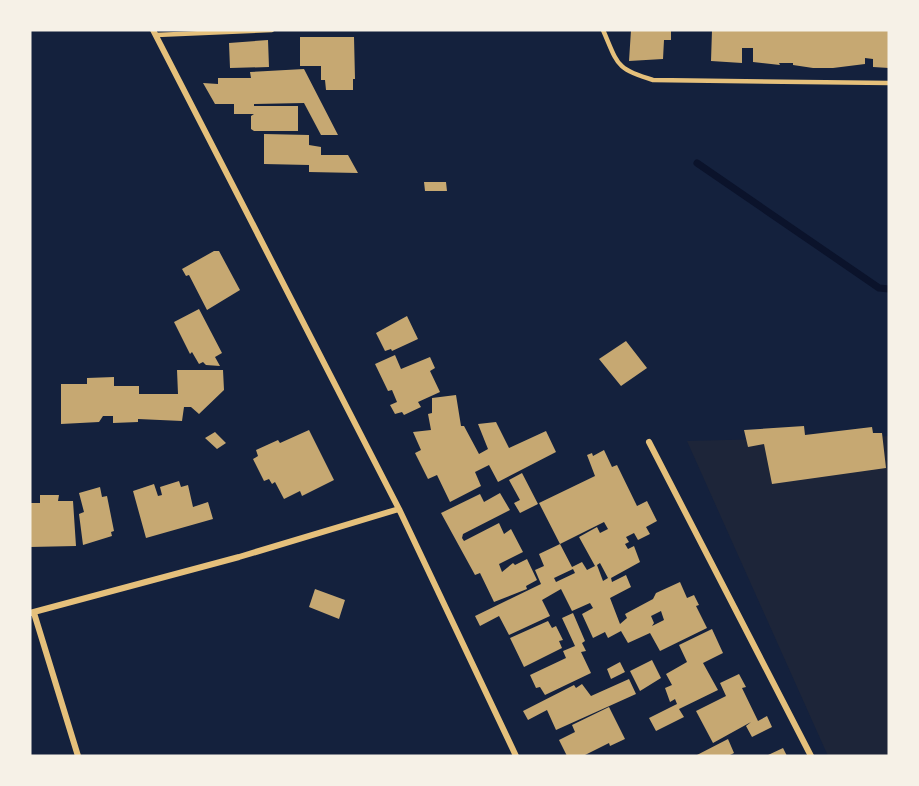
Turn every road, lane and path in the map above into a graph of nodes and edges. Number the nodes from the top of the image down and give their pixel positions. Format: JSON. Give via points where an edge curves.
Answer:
{"nodes":[{"id":1,"x":272,"y":30,"type":"edge"},
{"id":2,"x":603,"y":30,"type":"edge"},
{"id":3,"x":154,"y":32,"type":"edge"},
{"id":4,"x":889,"y":83,"type":"edge"},
{"id":5,"x":649,"y":442,"type":"dead end"},
{"id":6,"x":399,"y":508,"type":"junction"},
{"id":7,"x":32,"y":613,"type":"edge"},
{"id":8,"x":78,"y":756,"type":"edge"},
{"id":9,"x":516,"y":756,"type":"edge"},
{"id":10,"x":811,"y":756,"type":"edge"}],
"edges":[{"from":1,"to":3,"type":"lane"},
{"from":2,"to":4,"type":"lane","via":[[617,64],[627,73],[653,80]]},
{"from":3,"to":6,"type":"street"},
{"from":5,"to":10,"type":"street"},
{"from":6,"to":7,"type":"street","via":[[239,557]]},
{"from":6,"to":9,"type":"street"},
{"from":7,"to":8,"type":"street"}]}
